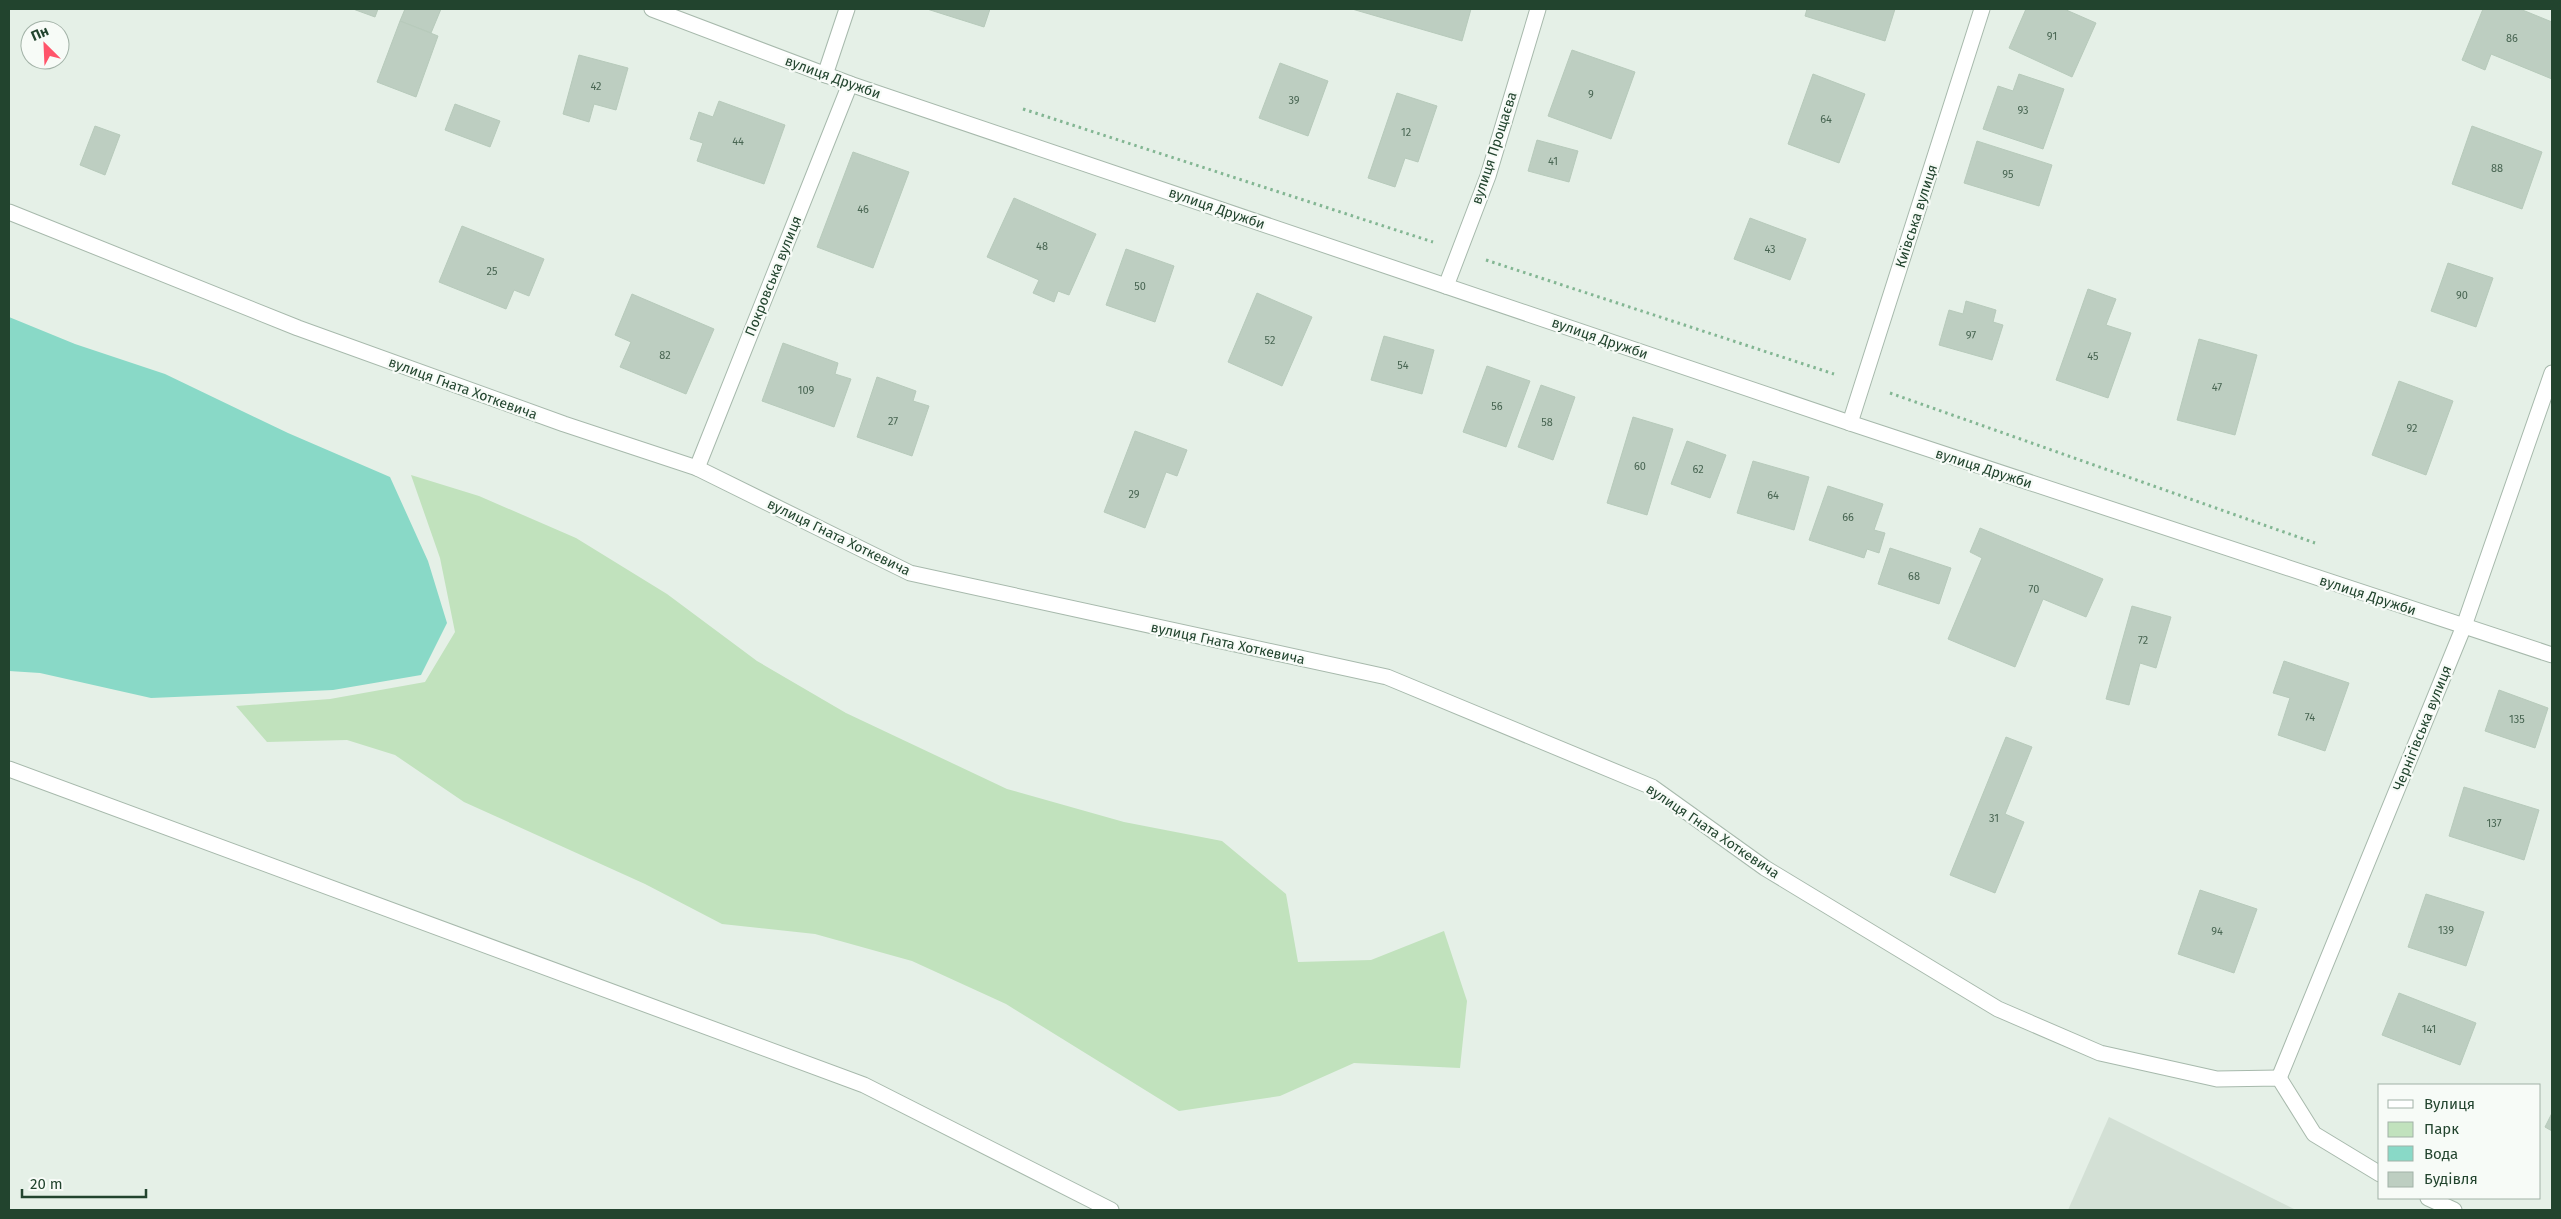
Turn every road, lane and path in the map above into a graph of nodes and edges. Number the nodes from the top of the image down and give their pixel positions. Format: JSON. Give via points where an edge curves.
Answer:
{"nodes":[{"id":1,"x":652,"y":9,"type":"edge"},
{"id":2,"x":847,"y":9,"type":"edge"},
{"id":3,"x":1538,"y":9,"type":"edge"},
{"id":4,"x":1982,"y":9,"type":"edge"},
{"id":5,"x":825,"y":74,"type":"junction"},
{"id":6,"x":850,"y":84,"type":"junction"},
{"id":7,"x":1014,"y":106,"type":"dead end"},
{"id":8,"x":9,"y":212,"type":"edge"},
{"id":9,"x":1459,"y":251,"type":"junction"},
{"id":10,"x":1446,"y":286,"type":"junction"},
{"id":11,"x":2552,"y":373,"type":"edge"},
{"id":12,"x":1862,"y":383,"type":"junction"},
{"id":13,"x":1850,"y":423,"type":"junction"},
{"id":14,"x":696,"y":468,"type":"junction"},
{"id":15,"x":2323,"y":546,"type":"dead end"},
{"id":16,"x":2464,"y":626,"type":"junction"},
{"id":17,"x":2552,"y":655,"type":"edge"},
{"id":18,"x":9,"y":769,"type":"edge"},
{"id":19,"x":2279,"y":1078,"type":"junction"},
{"id":20,"x":2378,"y":1173,"type":"edge"},
{"id":21,"x":2430,"y":1199,"type":"edge"},
{"id":22,"x":1111,"y":1210,"type":"edge"},
{"id":23,"x":2454,"y":1210,"type":"edge"}],
"edges":[{"from":1,"to":5,"type":"street","name":"вулиця Дружби"},
{"from":2,"to":5,"type":"street"},
{"from":3,"to":9,"type":"street","name":"вулиця Прощаєва","via":[[1488,176]]},
{"from":4,"to":12,"type":"street","name":"Київська вулиця"},
{"from":5,"to":6,"type":"street","name":"вулиця Дружби"},
{"from":6,"to":10,"type":"street","name":"вулиця Дружби"},
{"from":6,"to":14,"type":"street","name":"Покровська вулиця"},
{"from":7,"to":9,"type":"path"},
{"from":8,"to":14,"type":"street","name":"вулиця Гната Хоткевича","via":[[298,328]]},
{"from":9,"to":10,"type":"street","name":"вулиця Прощаєва"},
{"from":9,"to":12,"type":"path"},
{"from":10,"to":13,"type":"street","name":"вулиця Дружби"},
{"from":11,"to":16,"type":"street","name":"Чернігівська вулиця"},
{"from":12,"to":13,"type":"street","name":"Київська вулиця"},
{"from":12,"to":15,"type":"path"},
{"from":13,"to":16,"type":"street","name":"вулиця Дружби"},
{"from":14,"to":19,"type":"street","name":"вулиця Гната Хоткевича","via":[[910,573],[1387,678],[1652,787],[1766,868],[1998,1009],[2100,1053],[2217,1079]]},
{"from":16,"to":17,"type":"street","name":"вулиця Дружби"},
{"from":16,"to":19,"type":"street","name":"Чернігівська вулиця"},
{"from":18,"to":22,"type":"street","via":[[864,1085]]},
{"from":19,"to":20,"type":"street","via":[[2314,1134]]},
{"from":21,"to":23,"type":"street"}]}
